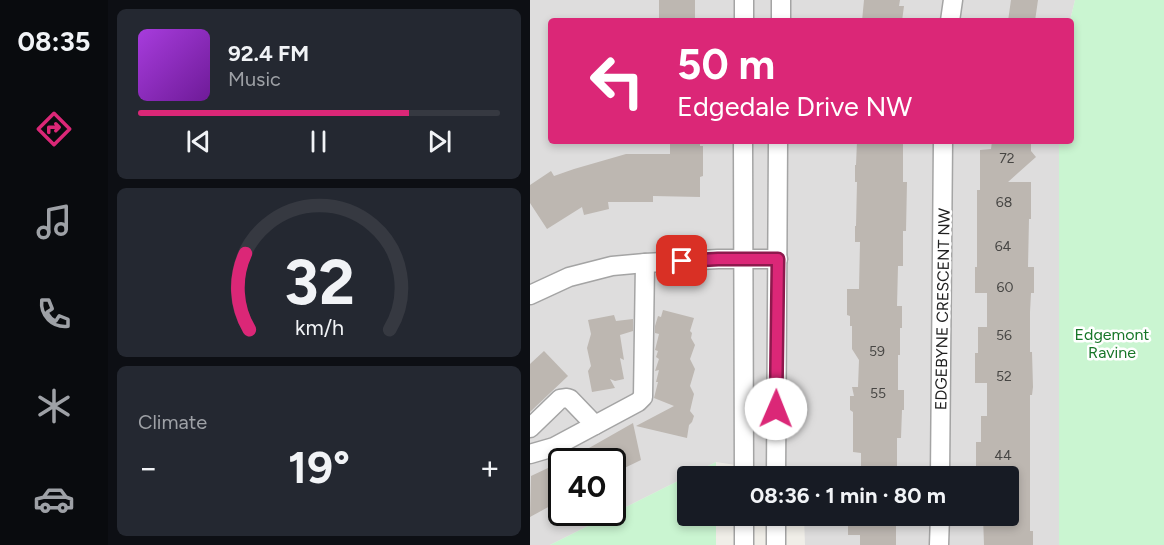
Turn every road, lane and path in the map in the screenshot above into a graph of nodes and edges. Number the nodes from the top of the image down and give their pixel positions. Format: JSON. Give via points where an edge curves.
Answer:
{"nodes":[{"id":1,"x":744,"y":0,"type":"edge"},
{"id":2,"x":781,"y":0,"type":"edge"},
{"id":3,"x":953,"y":0,"type":"edge"},
{"id":4,"x":744,"y":18,"type":"edge"},
{"id":5,"x":781,"y":18,"type":"edge"},
{"id":6,"x":950,"y":18,"type":"edge"},
{"id":7,"x":743,"y":144,"type":"edge"},
{"id":8,"x":778,"y":144,"type":"edge"},
{"id":9,"x":943,"y":144,"type":"edge"},
{"id":10,"x":744,"y":259,"type":"junction"},
{"id":11,"x":778,"y":259,"type":"junction"},
{"id":12,"x":645,"y":263,"type":"junction"},
{"id":13,"x":530,"y":295,"type":"edge"},
{"id":14,"x":595,"y":425,"type":"junction"},
{"id":15,"x":530,"y":428,"type":"edge"},
{"id":16,"x":530,"y":454,"type":"edge"},
{"id":17,"x":744,"y":466,"type":"edge"},
{"id":18,"x":776,"y":466,"type":"edge"},
{"id":19,"x":940,"y":466,"type":"edge"},
{"id":20,"x":744,"y":526,"type":"edge"},
{"id":21,"x":776,"y":526,"type":"edge"},
{"id":22,"x":940,"y":526,"type":"edge"},
{"id":23,"x":744,"y":545,"type":"edge"},
{"id":24,"x":776,"y":545,"type":"edge"},
{"id":25,"x":939,"y":545,"type":"edge"}],
"edges":[{"from":1,"to":4,"type":"street"},
{"from":2,"to":5,"type":"street"},
{"from":3,"to":6,"type":"street"},
{"from":7,"to":10,"type":"street"},
{"from":8,"to":11,"type":"street"},
{"from":9,"to":19,"type":"street","name":"EDGEBYNE CRESCENT NW"},
{"from":10,"to":11,"type":"street"},
{"from":10,"to":12,"type":"street"},
{"from":10,"to":17,"type":"street"},
{"from":11,"to":18,"type":"street"},
{"from":12,"to":13,"type":"street","via":[[612,266],[569,277]]},
{"from":12,"to":14,"type":"street","via":[[643,397]]},
{"from":14,"to":15,"type":"street","via":[[567,398],[560,399]]},
{"from":14,"to":16,"type":"street","via":[[554,447]]},
{"from":20,"to":23,"type":"street"},
{"from":21,"to":24,"type":"street"},
{"from":22,"to":25,"type":"street"}]}
